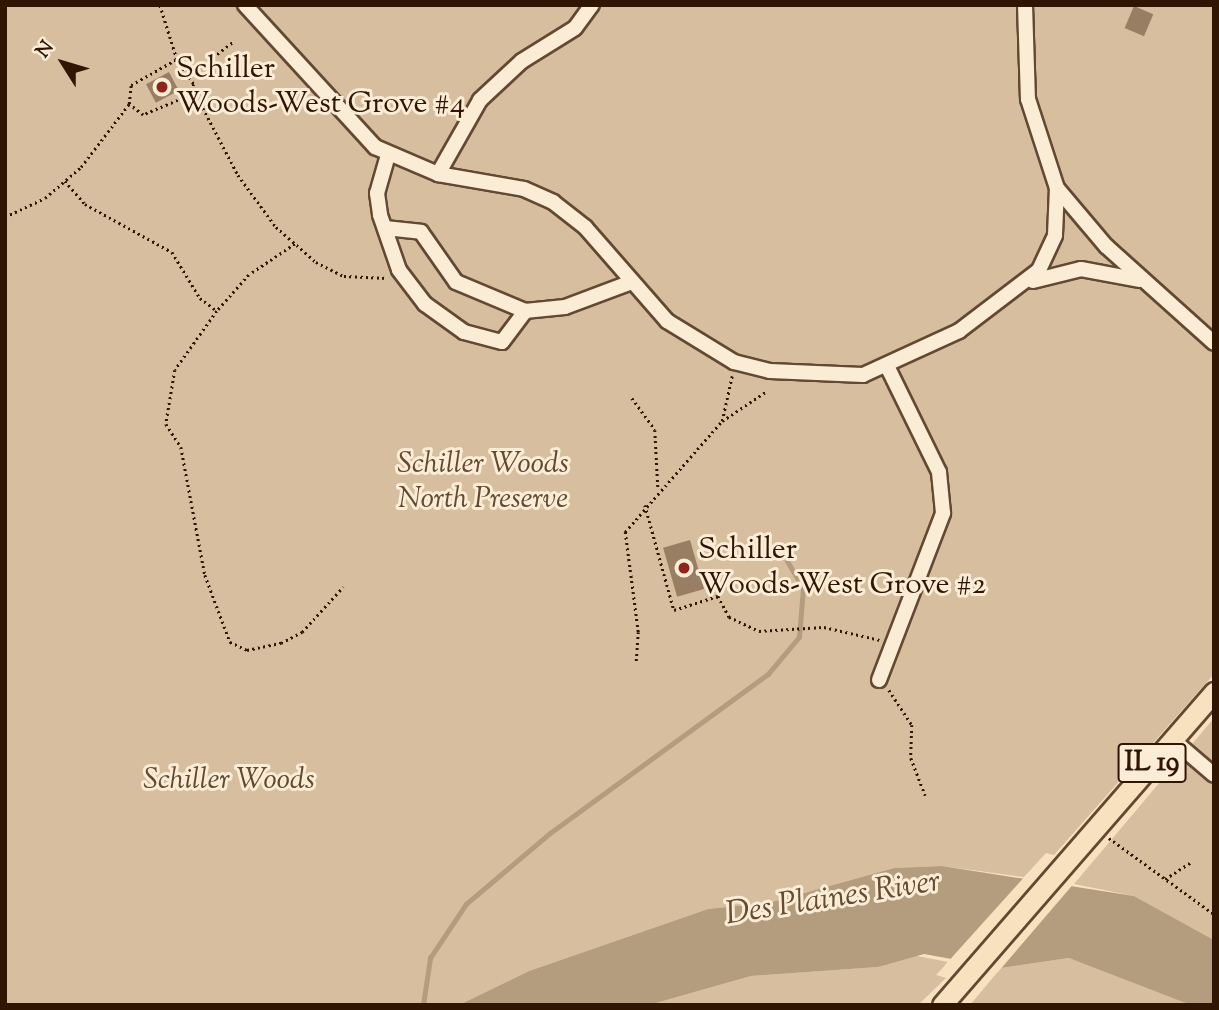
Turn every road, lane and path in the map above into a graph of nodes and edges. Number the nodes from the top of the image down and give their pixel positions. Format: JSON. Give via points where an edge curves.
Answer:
{"nodes":[{"id":1,"x":160,"y":5,"type":"edge"},
{"id":2,"x":245,"y":5,"type":"edge"},
{"id":3,"x":592,"y":5,"type":"edge"},
{"id":4,"x":1025,"y":5,"type":"edge"},
{"id":5,"x":234,"y":41,"type":"dead end"},
{"id":6,"x":177,"y":59,"type":"junction"},
{"id":7,"x":191,"y":74,"type":"junction"},
{"id":8,"x":188,"y":96,"type":"junction"},
{"id":9,"x":128,"y":104,"type":"junction"},
{"id":10,"x":388,"y":155,"type":"junction"},
{"id":11,"x":438,"y":174,"type":"junction"},
{"id":12,"x":65,"y":181,"type":"junction"},
{"id":13,"x":1057,"y":188,"type":"junction"},
{"id":14,"x":5,"y":217,"type":"edge"},
{"id":15,"x":385,"y":228,"type":"junction"},
{"id":16,"x":295,"y":244,"type":"junction"},
{"id":17,"x":403,"y":276,"type":"junction"},
{"id":18,"x":1145,"y":282,"type":"junction"},
{"id":19,"x":629,"y":283,"type":"junction"},
{"id":20,"x":1026,"y":285,"type":"junction"},
{"id":21,"x":216,"y":311,"type":"junction"},
{"id":22,"x":525,"y":311,"type":"junction"},
{"id":23,"x":1214,"y":343,"type":"edge"},
{"id":24,"x":736,"y":363,"type":"junction"},
{"id":25,"x":888,"y":368,"type":"junction"},
{"id":26,"x":768,"y":391,"type":"dead end"},
{"id":27,"x":632,"y":398,"type":"dead end"},
{"id":28,"x":722,"y":421,"type":"junction"},
{"id":29,"x":658,"y":487,"type":"junction"},
{"id":30,"x":645,"y":505,"type":"junction"},
{"id":31,"x":343,"y":587,"type":"dead end"},
{"id":32,"x":894,"y":645,"type":"junction"},
{"id":33,"x":636,"y":661,"type":"dead end"},
{"id":34,"x":879,"y":680,"type":"joint"},
{"id":35,"x":1214,"y":692,"type":"edge"},
{"id":36,"x":1172,"y":740,"type":"junction"},
{"id":37,"x":1214,"y":775,"type":"edge"},
{"id":38,"x":925,"y":795,"type":"dead end"},
{"id":39,"x":1111,"y":839,"type":"dead end"},
{"id":40,"x":1190,"y":863,"type":"dead end"},
{"id":41,"x":1165,"y":879,"type":"junction"},
{"id":42,"x":1214,"y":914,"type":"edge"},
{"id":43,"x":942,"y":1005,"type":"edge"}],
"edges":[{"from":1,"to":6,"type":"path"},
{"from":2,"to":10,"type":"lane","via":[[345,120]]},
{"from":3,"to":11,"type":"lane","via":[[575,28],[522,61],[480,100]]},
{"from":4,"to":13,"type":"lane","via":[[1028,99]]},
{"from":5,"to":7,"type":"path"},
{"from":6,"to":7,"type":"path"},
{"from":6,"to":9,"type":"path","via":[[131,85]]},
{"from":7,"to":8,"type":"path"},
{"from":8,"to":9,"type":"path","via":[[143,115]]},
{"from":8,"to":16,"type":"path","via":[[203,108],[238,175]]},
{"from":9,"to":12,"type":"path"},
{"from":10,"to":11,"type":"lane"},
{"from":10,"to":15,"type":"lane","via":[[377,193]]},
{"from":11,"to":19,"type":"lane","via":[[516,187],[553,202],[598,241]]},
{"from":12,"to":14,"type":"path"},
{"from":12,"to":21,"type":"path","via":[[85,204],[172,252],[200,298]]},
{"from":13,"to":18,"type":"lane"},
{"from":13,"to":20,"type":"lane","via":[[1049,254]]},
{"from":15,"to":17,"type":"lane"},
{"from":15,"to":22,"type":"lane","via":[[421,232],[456,282]]},
{"from":16,"to":17,"type":"path","via":[[344,276],[369,281]]},
{"from":16,"to":21,"type":"path","via":[[249,275]]},
{"from":17,"to":22,"type":"lane","via":[[438,316],[481,339],[502,342]]},
{"from":18,"to":20,"type":"lane","via":[[1081,268]]},
{"from":18,"to":23,"type":"lane"},
{"from":19,"to":22,"type":"lane","via":[[565,307]]},
{"from":19,"to":24,"type":"lane","via":[[680,331]]},
{"from":20,"to":25,"type":"lane","via":[[948,339]]},
{"from":21,"to":31,"type":"path","via":[[175,370],[166,424],[181,447],[205,575],[230,642],[247,650],[281,643],[302,632]]},
{"from":24,"to":25,"type":"lane","via":[[821,378]]},
{"from":24,"to":28,"type":"path"},
{"from":25,"to":32,"type":"lane","via":[[943,491],[938,535]]},
{"from":26,"to":28,"type":"path"},
{"from":27,"to":29,"type":"path","via":[[655,430]]},
{"from":28,"to":29,"type":"path"},
{"from":29,"to":30,"type":"path"},
{"from":30,"to":32,"type":"path","via":[[674,610],[718,596],[729,617],[759,632],[824,627]]},
{"from":30,"to":33,"type":"path","via":[[624,540],[638,632]]},
{"from":32,"to":34,"type":"lane"},
{"from":34,"to":38,"type":"path","via":[[912,725],[911,758]]},
{"from":35,"to":36,"type":"main road","number":"IL 19"},
{"from":36,"to":37,"type":"lane"},
{"from":36,"to":43,"type":"main road","number":"IL 19"},
{"from":39,"to":41,"type":"path"},
{"from":40,"to":41,"type":"path"},
{"from":41,"to":42,"type":"path"}]}
